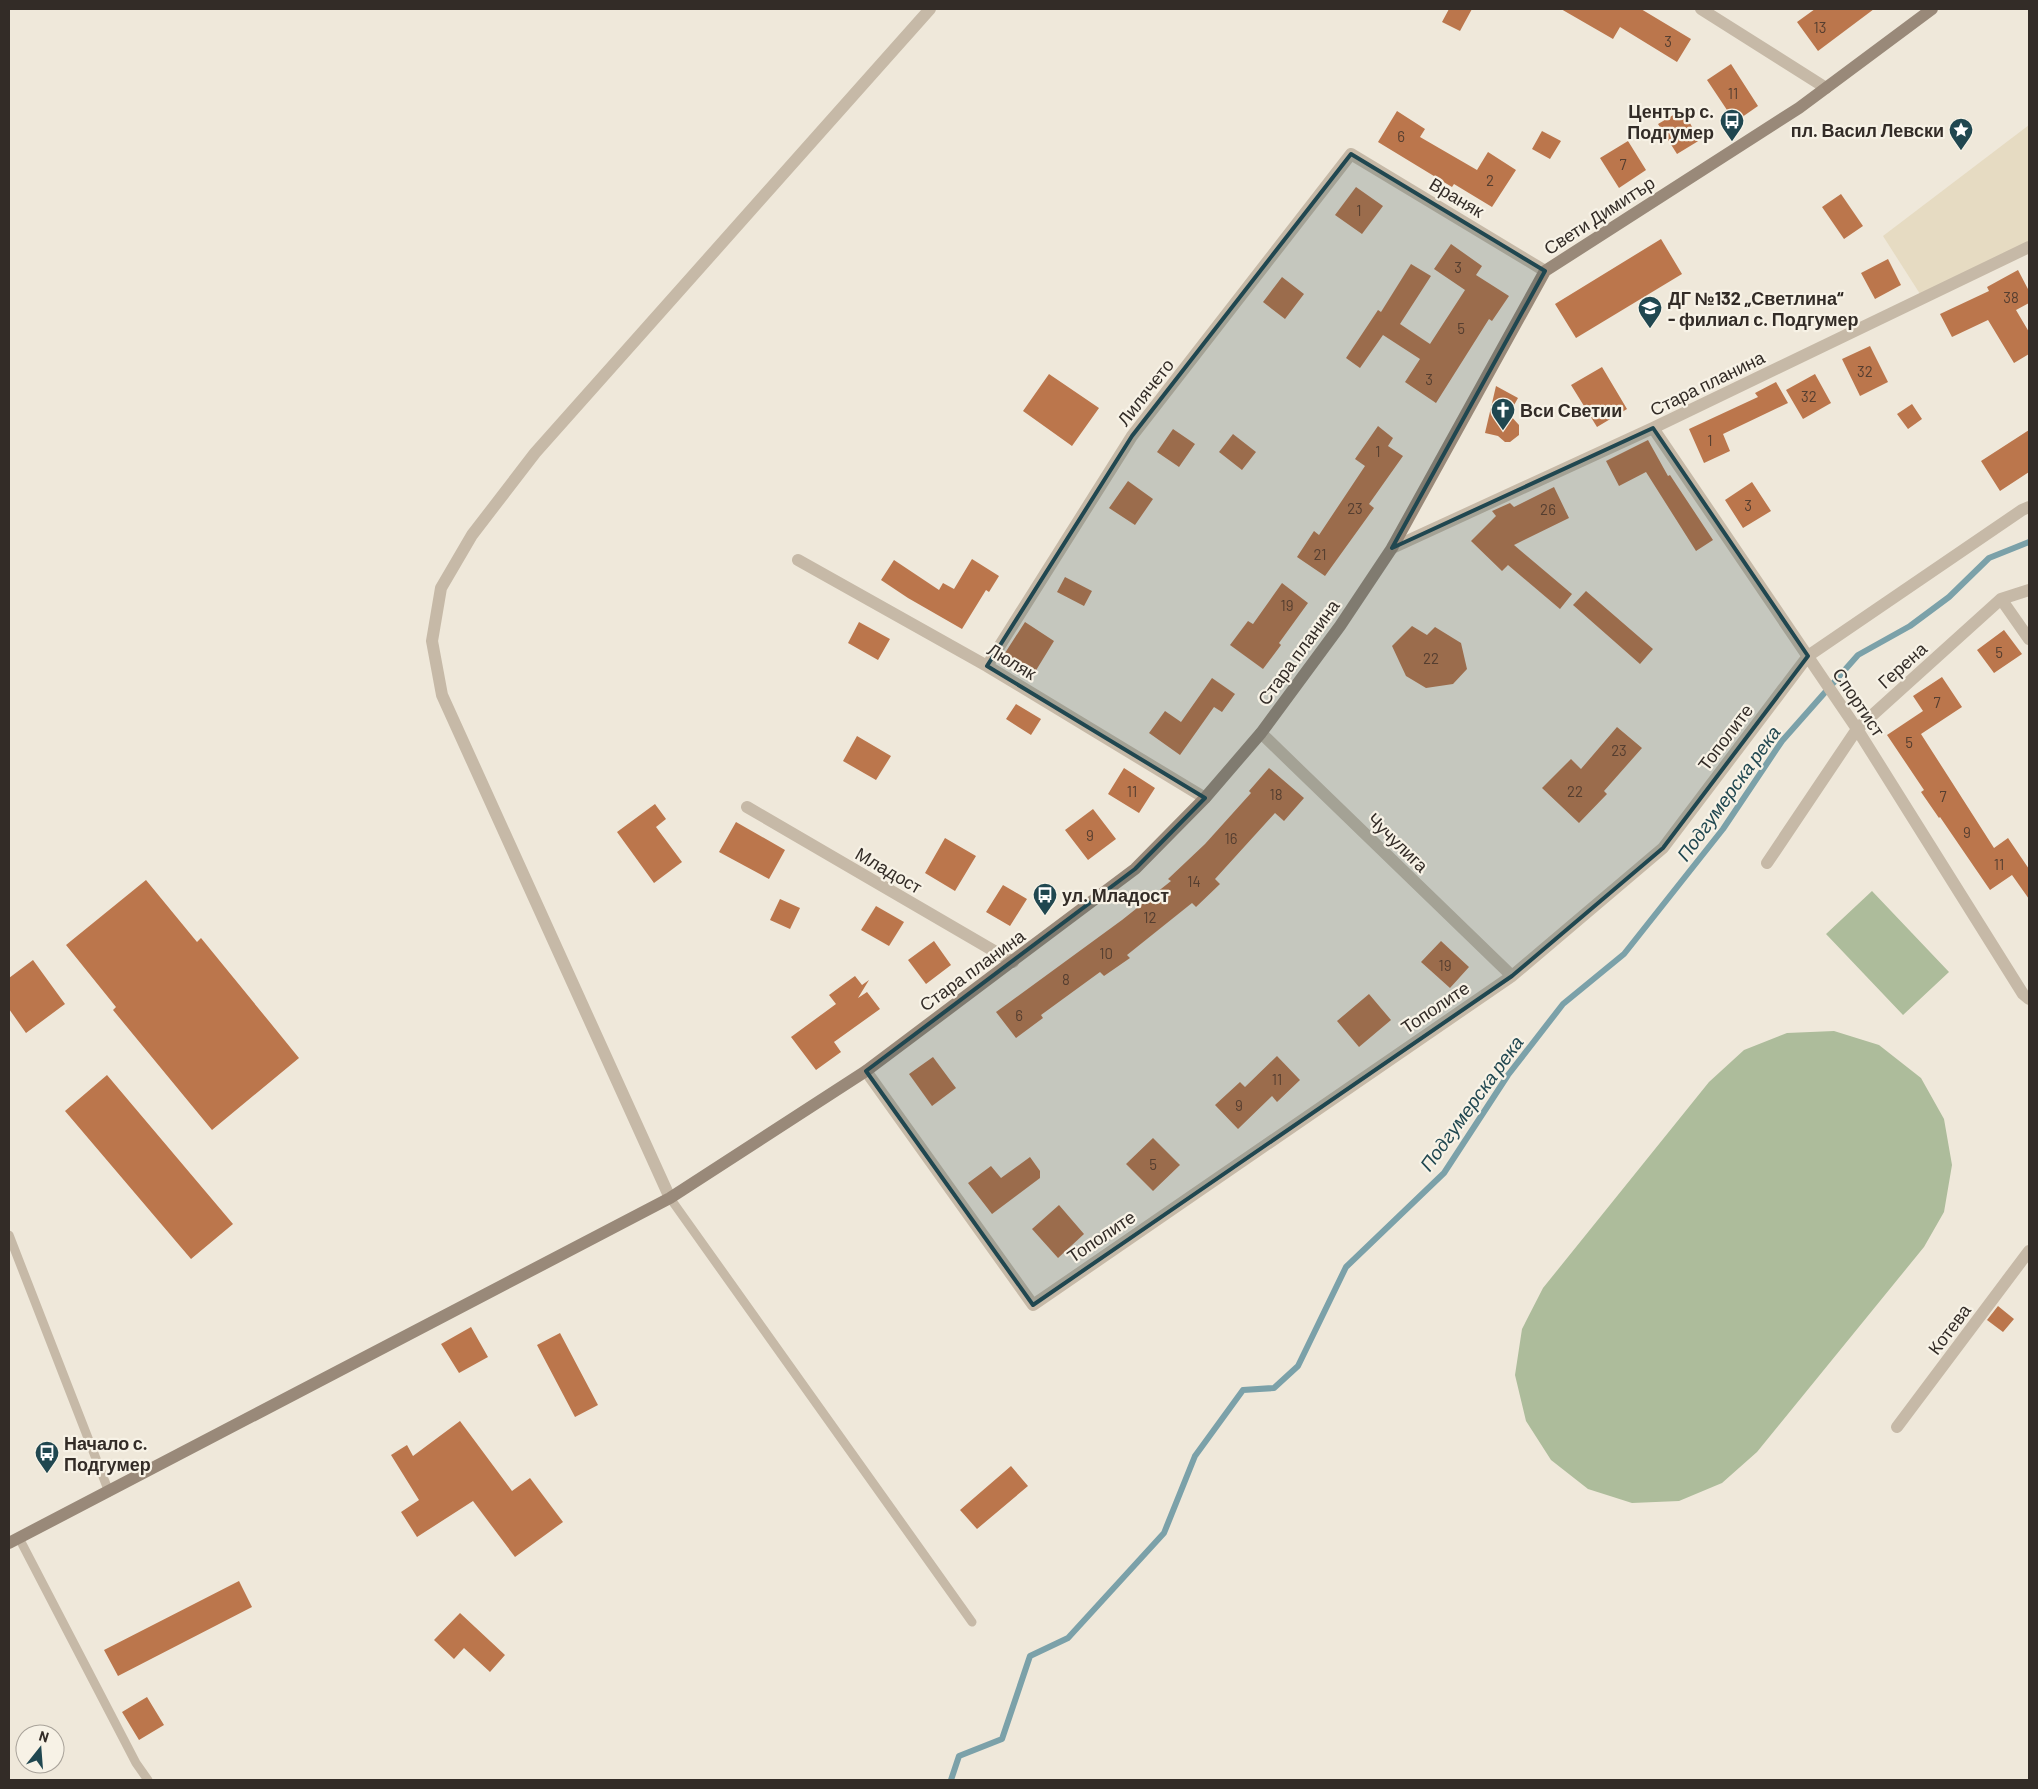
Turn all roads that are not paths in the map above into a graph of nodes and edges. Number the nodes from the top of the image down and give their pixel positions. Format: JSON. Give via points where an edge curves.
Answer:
{"nodes":[{"id":1,"x":930,"y":9,"type":"edge"},
{"id":2,"x":1701,"y":9,"type":"edge"},
{"id":3,"x":1932,"y":9,"type":"edge"},
{"id":4,"x":1826,"y":88,"type":"junction"},
{"id":5,"x":1351,"y":154,"type":"joint"},
{"id":6,"x":2029,"y":247,"type":"edge"},
{"id":7,"x":1545,"y":271,"type":"junction"},
{"id":8,"x":1653,"y":428,"type":"junction"},
{"id":9,"x":2029,"y":507,"type":"edge"},
{"id":10,"x":1392,"y":548,"type":"junction"},
{"id":11,"x":798,"y":560,"type":"dead end"},
{"id":12,"x":2029,"y":590,"type":"edge"},
{"id":13,"x":2001,"y":599,"type":"junction"},
{"id":14,"x":2029,"y":639,"type":"edge"},
{"id":15,"x":1808,"y":656,"type":"junction"},
{"id":16,"x":987,"y":666,"type":"junction"},
{"id":17,"x":1857,"y":729,"type":"junction"},
{"id":18,"x":1260,"y":734,"type":"junction"},
{"id":19,"x":1205,"y":798,"type":"junction"},
{"id":20,"x":747,"y":807,"type":"dead end"},
{"id":21,"x":1767,"y":863,"type":"dead end"},
{"id":22,"x":1014,"y":962,"type":"junction"},
{"id":23,"x":1512,"y":976,"type":"junction"},
{"id":24,"x":2029,"y":999,"type":"edge"},
{"id":25,"x":866,"y":1071,"type":"junction"},
{"id":26,"x":670,"y":1198,"type":"junction"},
{"id":27,"x":9,"y":1235,"type":"edge"},
{"id":28,"x":2029,"y":1251,"type":"edge"},
{"id":29,"x":1896,"y":1427,"type":"dead end"},
{"id":30,"x":109,"y":1492,"type":"junction"},
{"id":31,"x":14,"y":1541,"type":"edge"},
{"id":32,"x":972,"y":1622,"type":"dead end"},
{"id":33,"x":148,"y":1780,"type":"edge"}],
"edges":[{"from":1,"to":26,"type":"street","via":[[536,453],[472,535],[441,588],[432,641],[442,695]]},
{"from":2,"to":4,"type":"street"},
{"from":3,"to":4,"type":"street","name":"Свети Димитър"},
{"from":4,"to":7,"type":"street","name":"Свети Димитър"},
{"from":5,"to":7,"type":"street","name":"Враняк"},
{"from":5,"to":16,"type":"street","name":"Лилячето","via":[[1132,436]]},
{"from":6,"to":8,"type":"street","name":"Стара планина"},
{"from":7,"to":10,"type":"street","name":"Свети Димитър"},
{"from":8,"to":10,"type":"street","name":"Стара планина"},
{"from":8,"to":15,"type":"street","name":"Спортист"},
{"from":9,"to":15,"type":"street","name":"Тополите"},
{"from":10,"to":18,"type":"street","name":"Стара планина","via":[[1340,626]]},
{"from":11,"to":16,"type":"street","name":"Люляк"},
{"from":12,"to":13,"type":"street","name":"Герена"},
{"from":13,"to":14,"type":"street"},
{"from":13,"to":17,"type":"street","name":"Герена"},
{"from":15,"to":17,"type":"street","name":"Спортист"},
{"from":15,"to":23,"type":"street","name":"Тополите","via":[[1663,848]]},
{"from":16,"to":19,"type":"street","name":"Люляк"},
{"from":17,"to":21,"type":"street","name":"Герена"},
{"from":17,"to":24,"type":"street","name":"Спортист"},
{"from":18,"to":19,"type":"street","name":"Стара планина"},
{"from":18,"to":23,"type":"street","name":"Чучулига"},
{"from":19,"to":22,"type":"street","name":"Стара планина","via":[[1135,869]]},
{"from":20,"to":22,"type":"street","name":"Младост"},
{"from":22,"to":25,"type":"street","name":"Стара планина"},
{"from":23,"to":25,"type":"street","name":"Тополите","via":[[1033,1305]]},
{"from":25,"to":26,"type":"street","name":"Стара планина"},
{"from":26,"to":30,"type":"street","name":"Стара планина"},
{"from":26,"to":32,"type":"lane"},
{"from":27,"to":30,"type":"lane"},
{"from":28,"to":29,"type":"street","name":"Котева"},
{"from":30,"to":31,"type":"street","name":"Стара планина"},
{"from":31,"to":33,"type":"lane"}]}
